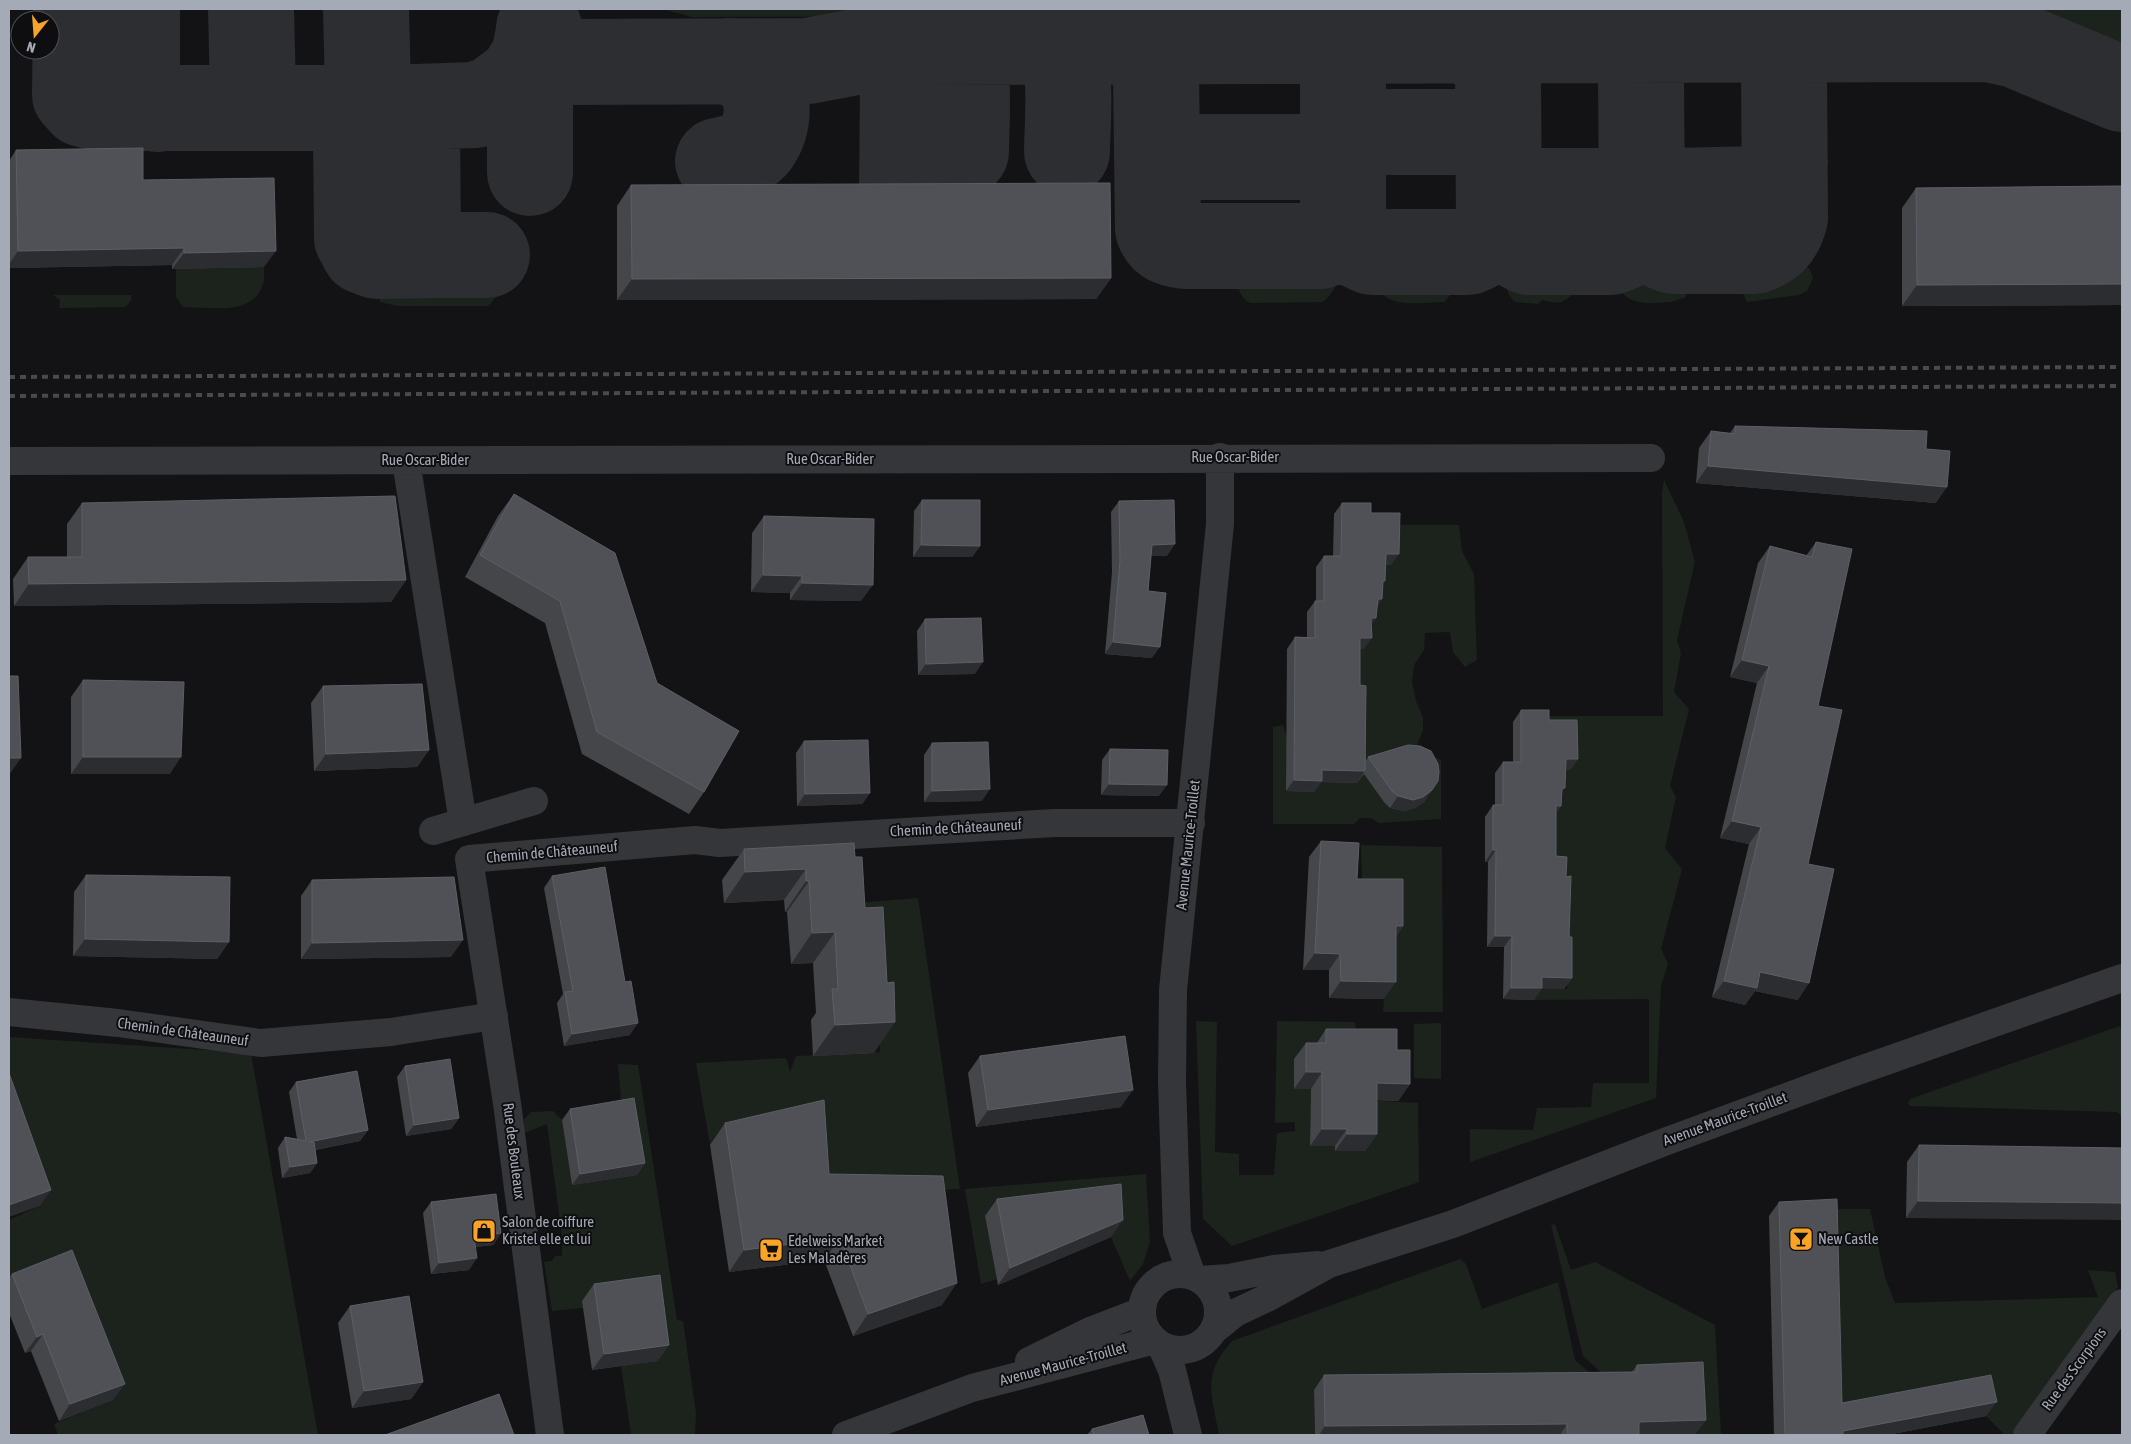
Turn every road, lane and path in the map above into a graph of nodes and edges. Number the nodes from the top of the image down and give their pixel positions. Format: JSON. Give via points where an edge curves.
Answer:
{"nodes":[{"id":1,"x":1220,"y":457,"type":"junction"},
{"id":2,"x":1651,"y":458,"type":"dead end"},
{"id":3,"x":406,"y":460,"type":"junction"},
{"id":4,"x":9,"y":462,"type":"edge"},
{"id":5,"x":534,"y":801,"type":"dead end"},
{"id":6,"x":463,"y":822,"type":"junction"},
{"id":7,"x":1191,"y":824,"type":"junction"},
{"id":8,"x":433,"y":831,"type":"dead end"},
{"id":9,"x":2122,"y":978,"type":"edge"},
{"id":10,"x":9,"y":1012,"type":"edge"},
{"id":11,"x":494,"y":1016,"type":"junction"},
{"id":12,"x":1177,"y":1233,"type":"junction"},
{"id":13,"x":1329,"y":1264,"type":"junction"},
{"id":14,"x":1196,"y":1278,"type":"junction"},
{"id":15,"x":1158,"y":1281,"type":"junction"},
{"id":16,"x":2122,"y":1303,"type":"edge"},
{"id":17,"x":1142,"y":1311,"type":"junction"},
{"id":18,"x":1208,"y":1337,"type":"junction"},
{"id":19,"x":1158,"y":1343,"type":"junction"},
{"id":20,"x":972,"y":1388,"type":"junction"},
{"id":21,"x":1182,"y":1406,"type":"junction"},
{"id":22,"x":550,"y":1435,"type":"edge"},
{"id":23,"x":846,"y":1435,"type":"edge"},
{"id":24,"x":1188,"y":1435,"type":"edge"},
{"id":25,"x":2027,"y":1435,"type":"edge"}],
"edges":[{"from":1,"to":2,"type":"street","name":"Rue Oscar-Bider"},
{"from":1,"to":3,"type":"street","name":"Rue Oscar-Bider"},
{"from":1,"to":7,"type":"street","name":"Avenue Maurice-Troillet","via":[[1220,524]]},
{"from":3,"to":4,"type":"street","name":"Rue Oscar-Bider"},
{"from":3,"to":6,"type":"street"},
{"from":5,"to":6,"type":"street"},
{"from":6,"to":8,"type":"street"},
{"from":7,"to":11,"type":"street","name":"Chemin de Châteauneuf","via":[[1055,823],[720,843],[695,840],[469,859]]},
{"from":7,"to":12,"type":"street","name":"Avenue Maurice-Troillet","via":[[1173,990],[1172,1082]]},
{"from":9,"to":13,"type":"street","name":"Avenue Maurice-Troillet","via":[[1862,1069],[1453,1224]]},
{"from":10,"to":11,"type":"street","name":"Chemin de Châteauneuf","via":[[261,1043],[391,1032]]},
{"from":11,"to":22,"type":"street","name":"Rue des Bouleaux"},
{"from":12,"to":14,"type":"street","name":"Avenue Maurice-Troillet"},
{"from":12,"to":15,"type":"street","name":"Avenue Maurice-Troillet"},
{"from":13,"to":14,"type":"street","name":"Avenue Maurice-Troillet","via":[[1274,1269],[1229,1278]]},
{"from":13,"to":18,"type":"street","name":"Avenue Maurice-Troillet","via":[[1235,1313]]},
{"from":14,"to":15,"type":"street","via":[[1175,1274]]},
{"from":14,"to":18,"type":"street","via":[[1208,1286],[1216,1301],[1217,1320]]},
{"from":15,"to":17,"type":"street","via":[[1147,1294]]},
{"from":16,"to":25,"type":"street","name":"Rue des Scorpions"},
{"from":17,"to":19,"type":"street","via":[[1145,1328]]},
{"from":17,"to":20,"type":"street","name":"Avenue Maurice-Troillet","via":[[1090,1331]]},
{"from":18,"to":19,"type":"street","via":[[1192,1348],[1176,1350]]},
{"from":18,"to":21,"type":"street"},
{"from":19,"to":20,"type":"street","name":"Avenue Maurice-Troillet"},
{"from":19,"to":21,"type":"street","via":[[1172,1370]]},
{"from":20,"to":23,"type":"street","name":"Avenue Maurice-Troillet"},
{"from":21,"to":24,"type":"street"}]}
